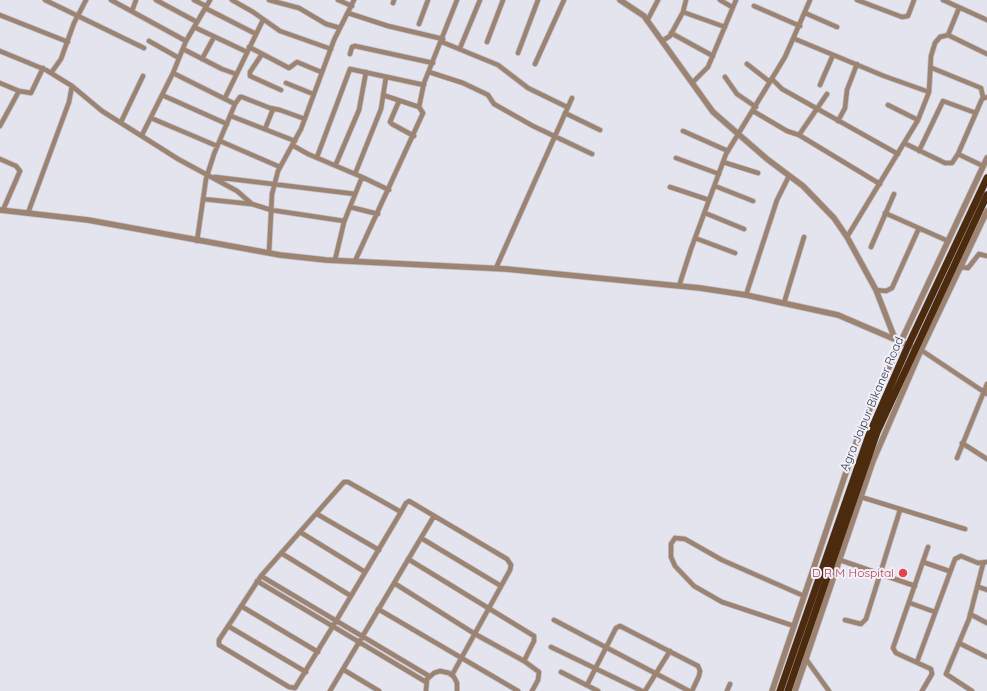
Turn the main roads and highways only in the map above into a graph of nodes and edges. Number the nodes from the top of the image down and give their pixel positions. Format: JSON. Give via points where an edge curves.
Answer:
{"nodes":[{"id":1,"x":987,"y":178,"type":"edge"},
{"id":2,"x":987,"y":195,"type":"edge"},
{"id":3,"x":985,"y":204,"type":"edge"},
{"id":4,"x":914,"y":348,"type":"junction"},
{"id":5,"x":780,"y":691,"type":"edge"},
{"id":6,"x":788,"y":691,"type":"edge"}],
"edges":[{"from":1,"to":4,"type":"highway","name":"Agra Jaipur Bikaner Road"},
{"from":2,"to":3,"type":"highway","name":"Agra Jaipur Bikaner Road"},
{"from":3,"to":4,"type":"highway","name":"Agra Jaipur Bikaner Road"},
{"from":4,"to":5,"type":"highway","name":"Agra Jaipur Bikaner Road","via":[[862,453]]},
{"from":4,"to":6,"type":"highway","name":"Agra Jaipur Bikaner Road","via":[[890,402]]}]}
